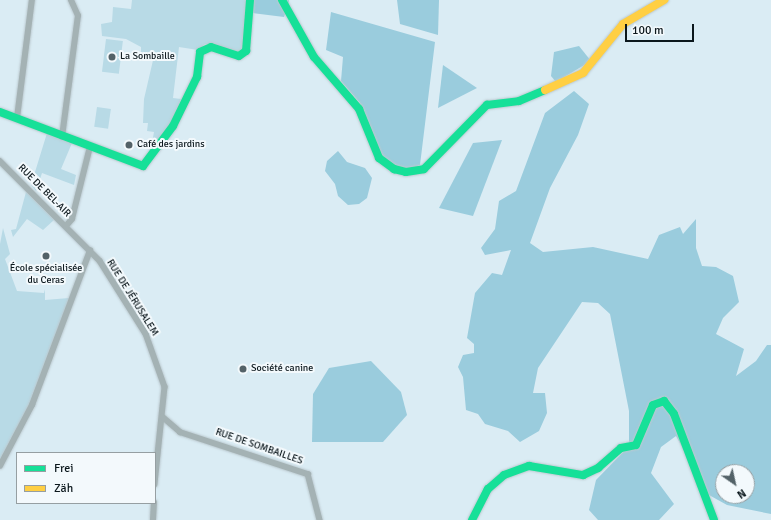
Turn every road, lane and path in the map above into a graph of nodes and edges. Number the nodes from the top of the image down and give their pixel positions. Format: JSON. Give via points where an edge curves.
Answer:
{"nodes":[{"id":1,"x":32,"y":0,"type":"edge"},
{"id":2,"x":71,"y":0,"type":"edge"},
{"id":3,"x":250,"y":0,"type":"edge"},
{"id":4,"x":282,"y":0,"type":"edge"},
{"id":5,"x":664,"y":0,"type":"edge"},
{"id":6,"x":0,"y":112,"type":"edge"},
{"id":7,"x":17,"y":118,"type":"junction"},
{"id":8,"x":62,"y":137,"type":"junction"},
{"id":9,"x":90,"y":147,"type":"junction"},
{"id":10,"x":0,"y":161,"type":"edge"},
{"id":11,"x":66,"y":226,"type":"junction"},
{"id":12,"x":90,"y":251,"type":"junction"},
{"id":13,"x":163,"y":417,"type":"junction"},
{"id":14,"x":0,"y":466,"type":"edge"},
{"id":15,"x":156,"y":476,"type":"edge"},
{"id":16,"x":154,"y":504,"type":"edge"},
{"id":17,"x":154,"y":520,"type":"edge"},
{"id":18,"x":320,"y":520,"type":"edge"},
{"id":19,"x":472,"y":520,"type":"edge"},
{"id":20,"x":714,"y":520,"type":"edge"}],
"edges":[{"from":1,"to":7,"type":"street"},
{"from":2,"to":8,"type":"street","via":[[76,6],[78,16]]},
{"from":3,"to":9,"type":"street","via":[[246,51],[239,56],[211,47],[200,52],[195,81],[170,131],[145,164],[138,166]]},
{"from":4,"to":5,"type":"street","via":[[314,57],[359,109],[379,158],[394,169],[406,172],[424,169],[435,161],[487,105],[520,101],[583,73],[623,24]]},
{"from":6,"to":7,"type":"street"},
{"from":7,"to":8,"type":"street"},
{"from":8,"to":9,"type":"street"},
{"from":9,"to":11,"type":"street","name":"RUE DE BEL-AIR","via":[[72,219]]},
{"from":10,"to":11,"type":"street","name":"RUE DE BEL-AIR"},
{"from":11,"to":12,"type":"street","name":"RUE DE JÉRUSALEM"},
{"from":12,"to":13,"type":"street","name":"RUE DE JÉRUSALEM","via":[[111,277],[152,348],[165,387]]},
{"from":12,"to":14,"type":"street","via":[[32,406]]},
{"from":13,"to":15,"type":"street","name":"RUE DE JÉRUSALEM"},
{"from":13,"to":18,"type":"street","name":"RUE DE SOMBAILLES","via":[[180,432],[308,474]]},
{"from":16,"to":17,"type":"street"},
{"from":19,"to":20,"type":"street","via":[[488,490],[504,475],[529,466],[583,474],[598,468],[621,448],[636,445],[653,406],[664,401],[674,414]]}]}
